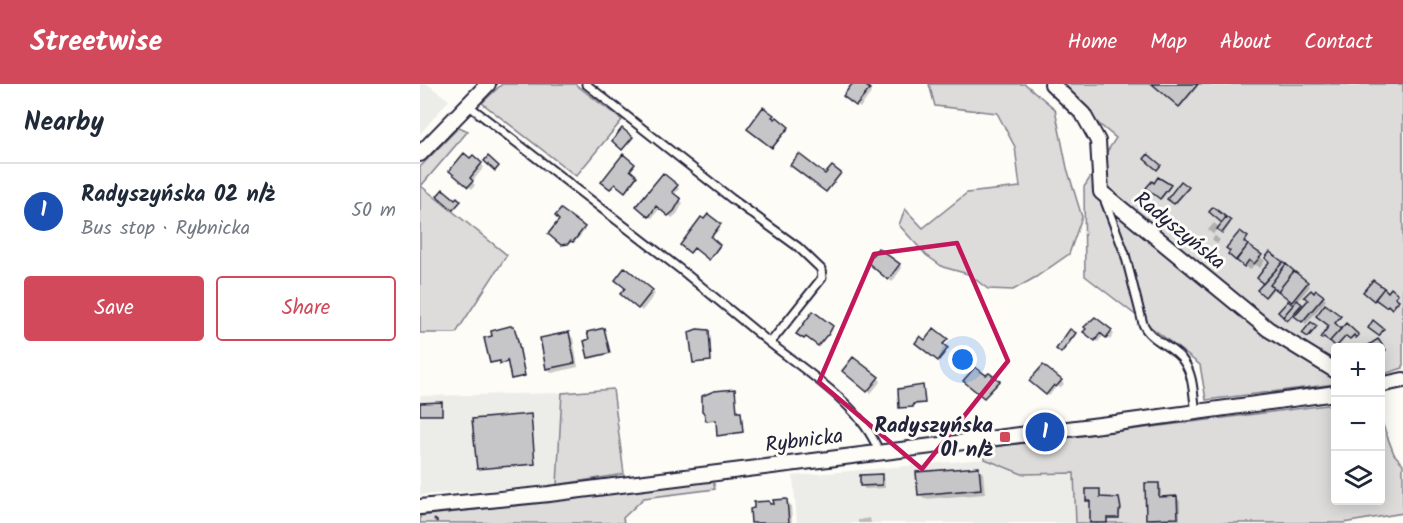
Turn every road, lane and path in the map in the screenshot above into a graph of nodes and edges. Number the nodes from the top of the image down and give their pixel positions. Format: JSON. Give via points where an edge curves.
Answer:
{"nodes":[{"id":1,"x":488,"y":84,"type":"edge"},
{"id":2,"x":586,"y":84,"type":"edge"},
{"id":3,"x":1052,"y":84,"type":"edge"},
{"id":4,"x":467,"y":104,"type":"junction"},
{"id":5,"x":420,"y":154,"type":"edge"},
{"id":6,"x":1101,"y":192,"type":"junction"},
{"id":7,"x":770,"y":343,"type":"junction"},
{"id":8,"x":1331,"y":368,"type":"edge"},
{"id":9,"x":1403,"y":380,"type":"edge"},
{"id":10,"x":1385,"y":385,"type":"edge"},
{"id":11,"x":1331,"y":394,"type":"edge"},
{"id":12,"x":1196,"y":412,"type":"junction"},
{"id":13,"x":879,"y":452,"type":"junction"},
{"id":14,"x":420,"y":507,"type":"edge"}],
"edges":[{"from":1,"to":4,"type":"street"},
{"from":2,"to":7,"type":"lane","via":[[741,207],[798,247],[821,269],[822,278]]},
{"from":3,"to":6,"type":"street","name":"Radyszyńska","via":[[1083,114],[1098,141]]},
{"from":4,"to":5,"type":"street"},
{"from":4,"to":7,"type":"lane"},
{"from":6,"to":8,"type":"street","name":"Radyszyńska","via":[[1268,329]]},
{"from":6,"to":12,"type":"lane","via":[[1125,254],[1143,324],[1147,333],[1184,360]]},
{"from":7,"to":13,"type":"lane","via":[[858,415],[874,437]]},
{"from":9,"to":10,"type":"street"},
{"from":11,"to":12,"type":"street","name":"Rybnicka"},
{"from":12,"to":13,"type":"street","name":"Rybnicka"},
{"from":13,"to":14,"type":"street","name":"Rybnicka"}]}
